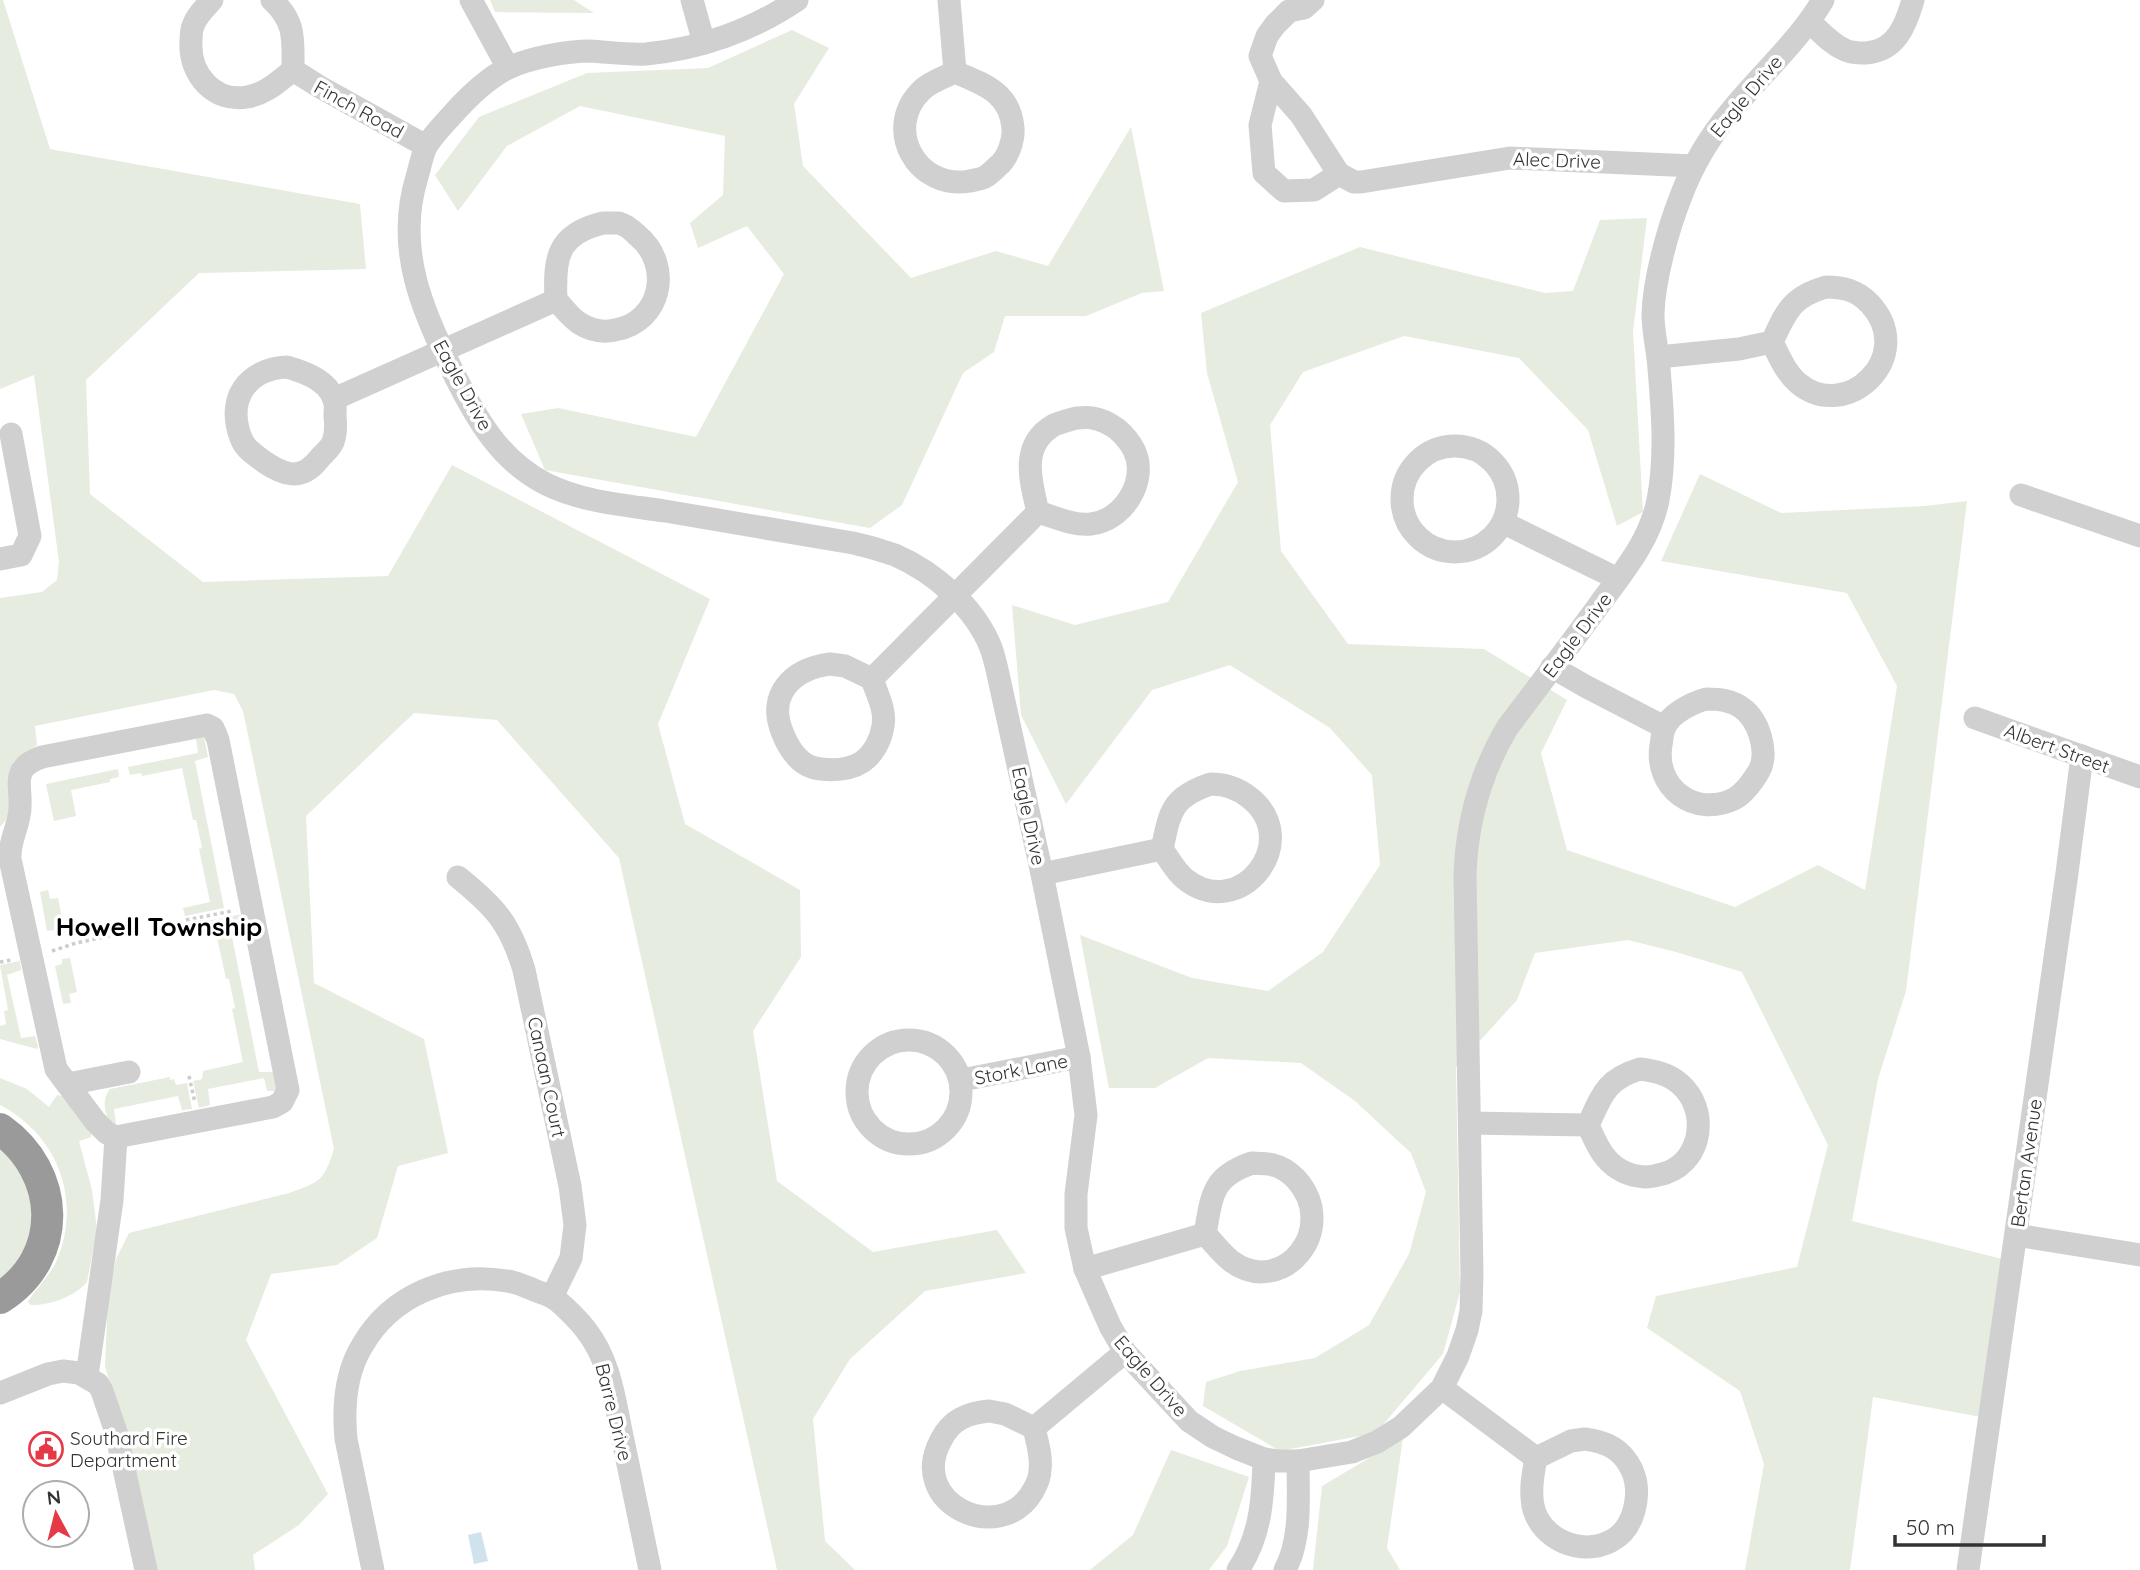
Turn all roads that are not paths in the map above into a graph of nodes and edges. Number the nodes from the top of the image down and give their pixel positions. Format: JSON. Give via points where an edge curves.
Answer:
{"nodes":[{"id":1,"x":212,"y":0,"type":"edge"},
{"id":2,"x":272,"y":0,"type":"edge"},
{"id":3,"x":471,"y":0,"type":"edge"},
{"id":4,"x":692,"y":0,"type":"edge"},
{"id":5,"x":797,"y":0,"type":"edge"},
{"id":6,"x":949,"y":0,"type":"edge"},
{"id":7,"x":1313,"y":0,"type":"edge"},
{"id":8,"x":1823,"y":0,"type":"edge"},
{"id":9,"x":1913,"y":0,"type":"edge"},
{"id":10,"x":1810,"y":22,"type":"junction"},
{"id":11,"x":704,"y":43,"type":"junction"},
{"id":12,"x":508,"y":68,"type":"junction"},
{"id":13,"x":293,"y":70,"type":"junction"},
{"id":14,"x":955,"y":72,"type":"junction"},
{"id":15,"x":1271,"y":81,"type":"junction"},
{"id":16,"x":426,"y":146,"type":"junction"},
{"id":17,"x":1694,"y":166,"type":"junction"},
{"id":18,"x":1339,"y":174,"type":"junction"},
{"id":19,"x":556,"y":300,"type":"junction"},
{"id":20,"x":1772,"y":342,"type":"junction"},
{"id":21,"x":442,"y":351,"type":"junction"},
{"id":22,"x":1658,"y":357,"type":"junction"},
{"id":23,"x":334,"y":399,"type":"junction"},
{"id":24,"x":11,"y":434,"type":"dead end"},
{"id":25,"x":2021,"y":495,"type":"dead end"},
{"id":26,"x":1038,"y":512,"type":"junction"},
{"id":27,"x":1504,"y":523,"type":"junction"},
{"id":28,"x":2140,"y":536,"type":"edge"},
{"id":29,"x":0,"y":559,"type":"edge"},
{"id":30,"x":1618,"y":579,"type":"junction"},
{"id":31,"x":955,"y":596,"type":"junction"},
{"id":32,"x":1552,"y":667,"type":"junction"},
{"id":33,"x":872,"y":680,"type":"junction"},
{"id":34,"x":1975,"y":718,"type":"dead end"},
{"id":35,"x":1664,"y":727,"type":"junction"},
{"id":36,"x":2082,"y":756,"type":"junction"},
{"id":37,"x":2140,"y":777,"type":"edge"},
{"id":38,"x":6,"y":840,"type":"edge"},
{"id":39,"x":1162,"y":849,"type":"junction"},
{"id":40,"x":1042,"y":874,"type":"junction"},
{"id":41,"x":458,"y":877,"type":"dead end"},
{"id":42,"x":1079,"y":1057,"type":"junction"},
{"id":43,"x":129,"y":1072,"type":"dead end"},
{"id":44,"x":962,"y":1080,"type":"junction"},
{"id":45,"x":68,"y":1084,"type":"junction"},
{"id":46,"x":1470,"y":1123,"type":"junction"},
{"id":47,"x":1588,"y":1125,"type":"junction"},
{"id":48,"x":0,"y":1129,"type":"edge"},
{"id":49,"x":116,"y":1137,"type":"junction"},
{"id":50,"x":1205,"y":1234,"type":"junction"},
{"id":51,"x":2016,"y":1235,"type":"junction"},
{"id":52,"x":2140,"y":1255,"type":"edge"},
{"id":53,"x":1085,"y":1269,"type":"junction"},
{"id":54,"x":552,"y":1297,"type":"junction"},
{"id":55,"x":0,"y":1298,"type":"edge"},
{"id":56,"x":1125,"y":1352,"type":"junction"},
{"id":57,"x":87,"y":1376,"type":"junction"},
{"id":58,"x":1442,"y":1388,"type":"junction"},
{"id":59,"x":0,"y":1393,"type":"edge"},
{"id":60,"x":1034,"y":1428,"type":"junction"},
{"id":61,"x":1536,"y":1458,"type":"junction"},
{"id":62,"x":1264,"y":1459,"type":"junction"},
{"id":63,"x":1298,"y":1461,"type":"junction"},
{"id":64,"x":146,"y":1570,"type":"edge"},
{"id":65,"x":373,"y":1570,"type":"edge"},
{"id":66,"x":650,"y":1570,"type":"edge"},
{"id":67,"x":1238,"y":1570,"type":"edge"},
{"id":68,"x":1285,"y":1570,"type":"edge"},
{"id":69,"x":1968,"y":1570,"type":"edge"}],
"edges":[{"from":1,"to":13,"type":"street","name":"Finch Road","via":[[192,27],[190,54],[210,89],[222,95],[250,97]]},
{"from":2,"to":13,"type":"street","name":"Finch Road","via":[[292,28]]},
{"from":3,"to":12,"type":"street"},
{"from":4,"to":11,"type":"street"},
{"from":5,"to":11,"type":"street","name":"Eagle Drive","via":[[755,26]]},
{"from":6,"to":14,"type":"street"},
{"from":7,"to":15,"type":"street","via":[[1304,8],[1289,11],[1267,36],[1260,56]]},
{"from":8,"to":10,"type":"street","name":"Eagle Drive"},
{"from":9,"to":10,"type":"street","via":[[1901,33],[1889,46],[1873,52],[1846,51]]},
{"from":10,"to":17,"type":"street","name":"Eagle Drive","via":[[1732,110]]},
{"from":11,"to":12,"type":"street","name":"Eagle Drive","via":[[646,54],[578,51]]},
{"from":12,"to":16,"type":"street","name":"Eagle Drive","via":[[479,88]]},
{"from":13,"to":16,"type":"street","name":"Finch Road"},
{"from":14,"to":14,"type":"street","via":[[922,90],[911,103],[904,135],[926,172],[951,182],[984,178],[1002,163],[1013,130],[1003,99],[991,88]]},
{"from":15,"to":18,"type":"street","via":[[1301,115]]},
{"from":15,"to":18,"type":"street","via":[[1260,125],[1264,173],[1284,191],[1314,190]]},
{"from":16,"to":21,"type":"street","name":"Eagle Drive","via":[[410,206],[409,257]]},
{"from":17,"to":18,"type":"street","name":"Alec Drive","via":[[1510,158],[1361,182]]},
{"from":17,"to":22,"type":"street","name":"Eagle Drive","via":[[1668,233],[1654,296]]},
{"from":19,"to":19,"type":"street","via":[[576,321],[592,329],[625,329],[654,303],[659,270],[651,250],[621,223],[586,227],[565,245],[557,260]]},
{"from":19,"to":21,"type":"street"},
{"from":20,"to":20,"type":"street","via":[[1798,384],[1828,395],[1840,395],[1863,384],[1875,373],[1887,344],[1876,311],[1841,287],[1809,292],[1794,303]]},
{"from":20,"to":22,"type":"street"},
{"from":21,"to":23,"type":"street"},
{"from":21,"to":31,"type":"street","name":"Eagle Drive","via":[[474,414],[501,451],[547,485],[590,499],[873,548],[930,575]]},
{"from":22,"to":30,"type":"street","name":"Eagle Drive","via":[[1662,464],[1658,502],[1644,542]]},
{"from":23,"to":23,"type":"street","via":[[324,384],[305,372],[273,368],[257,374],[238,397],[236,419],[241,439],[248,451],[276,470],[302,472],[315,465],[334,441]]},
{"from":24,"to":29,"type":"street","via":[[30,536],[21,555]]},
{"from":25,"to":28,"type":"street"},
{"from":26,"to":26,"type":"street","via":[[1029,465],[1042,435],[1055,425],[1093,418],[1125,436],[1138,467],[1124,507],[1092,524]]},
{"from":26,"to":31,"type":"street"},
{"from":27,"to":27,"type":"street","via":[[1509,504],[1505,482],[1495,464],[1474,448],[1448,446],[1434,451],[1407,474],[1402,490],[1405,519],[1431,549],[1463,552],[1479,546]]},
{"from":27,"to":30,"type":"street"},
{"from":30,"to":32,"type":"street","name":"Eagle Drive"},
{"from":31,"to":33,"type":"street"},
{"from":31,"to":40,"type":"street","name":"Eagle Drive","via":[[975,618],[990,646]]},
{"from":32,"to":35,"type":"street"},
{"from":32,"to":46,"type":"street","name":"Eagle Drive","via":[[1495,749],[1469,829],[1465,874]]},
{"from":33,"to":33,"type":"street","via":[[830,664],[790,680],[778,706],[780,726],[801,761],[832,770],[862,762],[872,752],[884,725]]},
{"from":34,"to":36,"type":"street","name":"Albert Street"},
{"from":35,"to":35,"type":"street","via":[[1659,758],[1662,771],[1669,784],[1691,803],[1714,805],[1735,799],[1763,763],[1758,731],[1748,714],[1733,703],[1706,699],[1687,705]]},
{"from":36,"to":37,"type":"street","name":"Albert Street"},
{"from":36,"to":51,"type":"street","name":"Bertan Avenue"},
{"from":38,"to":45,"type":"street","via":[[56,1069]]},
{"from":38,"to":49,"type":"street","via":[[20,812],[18,780],[24,767],[36,759],[202,726],[211,726],[215,732],[288,1090],[285,1099],[273,1107]]},
{"from":39,"to":39,"type":"street","via":[[1182,877],[1196,887],[1223,892],[1236,889],[1264,866],[1269,853],[1267,816],[1242,791],[1221,784],[1195,789],[1170,815]]},
{"from":39,"to":40,"type":"street"},
{"from":40,"to":42,"type":"street","name":"Eagle Drive"},
{"from":41,"to":54,"type":"street","name":"Canaan Court","via":[[507,925],[524,970],[575,1225],[571,1258]]},
{"from":42,"to":44,"type":"street","name":"Stork Lane"},
{"from":42,"to":53,"type":"street","name":"Eagle Drive","via":[[1086,1115],[1076,1228]]},
{"from":43,"to":45,"type":"street"},
{"from":44,"to":44,"type":"street","name":"Stork Lane","via":[[935,1046],[895,1040],[881,1045],[859,1074],[859,1111],[887,1141],[917,1146],[945,1131],[957,1114]]},
{"from":45,"to":49,"type":"street","via":[[99,1126]]},
{"from":46,"to":47,"type":"street"},
{"from":46,"to":58,"type":"street","name":"Eagle Drive","via":[[1471,1311],[1458,1356]]},
{"from":47,"to":47,"type":"street","via":[[1608,1160],[1636,1176],[1651,1177],[1676,1169],[1692,1153],[1699,1135],[1690,1095],[1681,1084],[1655,1070],[1640,1069],[1612,1082]]},
{"from":48,"to":55,"type":"highway","via":[[30,1158],[47,1203],[47,1227],[36,1260],[22,1280]]},
{"from":49,"to":57,"type":"street","via":[[112,1200]]},
{"from":50,"to":50,"type":"street","via":[[1231,1262],[1248,1269],[1275,1270],[1298,1256],[1308,1240],[1312,1205],[1289,1172],[1252,1163],[1222,1179],[1212,1193]]},
{"from":50,"to":53,"type":"street"},
{"from":51,"to":52,"type":"street"},
{"from":51,"to":69,"type":"street","name":"Bertan Avenue"},
{"from":53,"to":56,"type":"street","name":"Eagle Drive"},
{"from":54,"to":65,"type":"street","name":"Barre Drive","via":[[509,1281],[458,1279],[429,1287],[402,1302],[360,1348],[344,1418]]},
{"from":54,"to":66,"type":"street","name":"Barre Drive","via":[[585,1329],[609,1374]]},
{"from":56,"to":60,"type":"street"},
{"from":56,"to":62,"type":"street","name":"Eagle Drive","via":[[1189,1421]]},
{"from":57,"to":59,"type":"street","via":[[63,1371]]},
{"from":57,"to":64,"type":"street","via":[[102,1391],[116,1432]]},
{"from":58,"to":61,"type":"street"},
{"from":58,"to":63,"type":"street","name":"Eagle Drive","via":[[1407,1423],[1377,1442],[1352,1452]]},
{"from":60,"to":60,"type":"street","via":[[989,1411],[958,1419],[947,1428],[934,1453],[932,1470],[949,1502],[961,1512],[989,1517],[1020,1507],[1030,1497],[1041,1469]]},
{"from":61,"to":61,"type":"street","via":[[1585,1439],[1614,1447],[1634,1476],[1636,1500],[1629,1525],[1611,1541],[1588,1546],[1550,1535],[1534,1509],[1531,1492]]},
{"from":62,"to":63,"type":"street","name":"Eagle Drive"},
{"from":62,"to":67,"type":"street","via":[[1259,1522]]},
{"from":63,"to":68,"type":"street","via":[[1298,1516]]}]}
